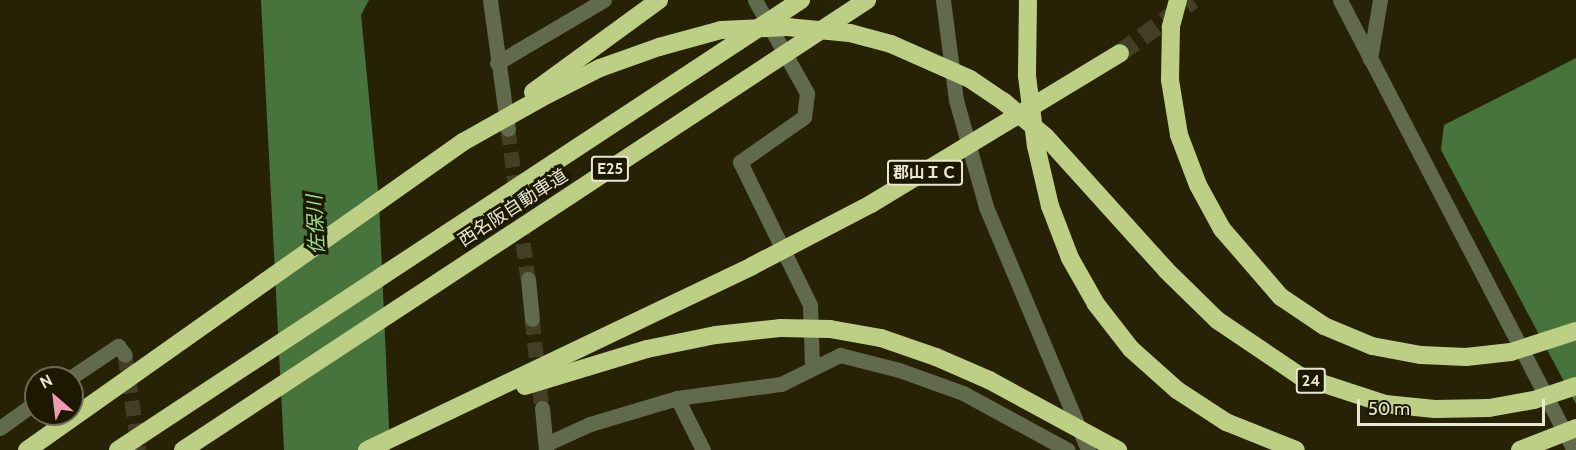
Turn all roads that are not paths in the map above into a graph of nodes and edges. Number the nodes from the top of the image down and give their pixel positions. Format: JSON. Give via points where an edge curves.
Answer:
{"nodes":[{"id":1,"x":490,"y":0,"type":"edge"},
{"id":2,"x":604,"y":0,"type":"edge"},
{"id":3,"x":659,"y":0,"type":"edge"},
{"id":4,"x":755,"y":0,"type":"edge"},
{"id":5,"x":801,"y":0,"type":"edge"},
{"id":6,"x":867,"y":0,"type":"edge"},
{"id":7,"x":944,"y":0,"type":"edge"},
{"id":8,"x":1028,"y":0,"type":"edge"},
{"id":9,"x":1178,"y":0,"type":"edge"},
{"id":10,"x":1340,"y":0,"type":"edge"},
{"id":11,"x":1380,"y":0,"type":"edge"},
{"id":12,"x":1120,"y":53,"type":"tunnel mouth"},
{"id":13,"x":1370,"y":59,"type":"junction"},
{"id":14,"x":497,"y":63,"type":"junction"},
{"id":15,"x":508,"y":129,"type":"tunnel mouth"},
{"id":16,"x":463,"y":142,"type":"junction"},
{"id":17,"x":528,"y":279,"type":"tunnel mouth"},
{"id":18,"x":532,"y":319,"type":"tunnel mouth"},
{"id":19,"x":1576,"y":331,"type":"edge"},
{"id":20,"x":125,"y":355,"type":"dead end"},
{"id":21,"x":812,"y":366,"type":"junction"},
{"id":22,"x":84,"y":369,"type":"edge"},
{"id":23,"x":1576,"y":386,"type":"edge"},
{"id":24,"x":677,"y":398,"type":"junction"},
{"id":25,"x":475,"y":401,"type":"junction"},
{"id":26,"x":542,"y":408,"type":"tunnel mouth"},
{"id":27,"x":24,"y":411,"type":"edge"},
{"id":28,"x":0,"y":428,"type":"edge"},
{"id":29,"x":1576,"y":428,"type":"edge"},
{"id":30,"x":546,"y":447,"type":"edge"},
{"id":31,"x":187,"y":448,"type":"edge"},
{"id":32,"x":27,"y":450,"type":"edge"},
{"id":33,"x":118,"y":450,"type":"edge"},
{"id":34,"x":367,"y":450,"type":"edge"},
{"id":35,"x":703,"y":450,"type":"edge"},
{"id":36,"x":1068,"y":450,"type":"edge"},
{"id":37,"x":1088,"y":450,"type":"edge"},
{"id":38,"x":1118,"y":450,"type":"edge"},
{"id":39,"x":1296,"y":450,"type":"edge"},
{"id":40,"x":1520,"y":450,"type":"edge"},
{"id":41,"x":1574,"y":450,"type":"edge"}],
"edges":[{"from":1,"to":14,"type":"street"},
{"from":2,"to":14,"type":"street"},
{"from":3,"to":16,"type":"highway"},
{"from":4,"to":21,"type":"street","via":[[807,93],[804,117],[740,162],[810,305]]},
{"from":5,"to":33,"type":"highway","name":"西名阪自動車道","number":"E25"},
{"from":6,"to":31,"type":"highway","name":"西名阪自動車道","number":"E25"},
{"from":7,"to":37,"type":"street","via":[[956,100],[986,207]]},
{"from":8,"to":39,"type":"highway","via":[[1027,76],[1036,146],[1050,206],[1070,258],[1096,304],[1131,349],[1177,390],[1226,423]]},
{"from":9,"to":19,"type":"highway","via":[[1171,27],[1170,80],[1179,135],[1198,185],[1222,229],[1281,297],[1324,326],[1372,346],[1421,355],[1466,357],[1511,352]]},
{"from":10,"to":13,"type":"street"},
{"from":11,"to":13,"type":"street"},
{"from":12,"to":25,"type":"highway","number":"郡山ＩＣ","via":[[912,181],[752,266]]},
{"from":13,"to":41,"type":"street"},
{"from":14,"to":15,"type":"street"},
{"from":16,"to":23,"type":"highway","number":"24","via":[[600,68],[660,46],[721,30],[787,27],[850,33],[932,60],[1003,101],[1046,137],[1166,270],[1217,320],[1300,376],[1385,404],[1435,409],[1490,408],[1534,400]]},
{"from":16,"to":32,"type":"highway"},
{"from":17,"to":18,"type":"street"},
{"from":20,"to":22,"type":"street","via":[[118,346]]},
{"from":21,"to":24,"type":"street","via":[[781,384]]},
{"from":21,"to":36,"type":"street","via":[[840,355],[899,370],[963,393]]},
{"from":24,"to":30,"type":"street","via":[[590,424]]},
{"from":24,"to":35,"type":"street"},
{"from":25,"to":34,"type":"highway"},
{"from":25,"to":38,"type":"highway","via":[[647,350],[716,335],[780,328],[830,329],[881,338],[936,357],[989,380]]},
{"from":26,"to":30,"type":"street"},
{"from":27,"to":28,"type":"street"},
{"from":29,"to":40,"type":"highway"}]}
